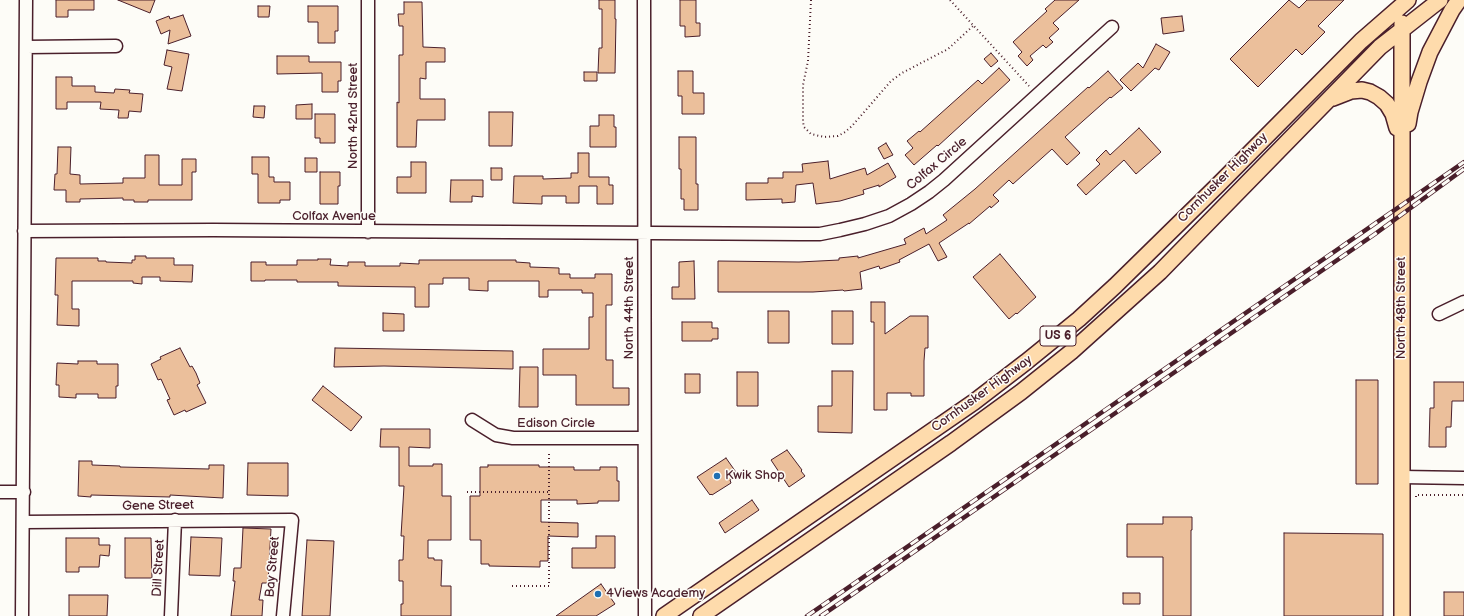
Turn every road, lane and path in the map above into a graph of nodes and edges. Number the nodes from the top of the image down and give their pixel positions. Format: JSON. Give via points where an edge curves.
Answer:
{"nodes":[{"id":1,"x":26,"y":0,"type":"edge"},
{"id":2,"x":368,"y":0,"type":"edge"},
{"id":3,"x":644,"y":0,"type":"edge"},
{"id":4,"x":811,"y":0,"type":"edge"},
{"id":5,"x":950,"y":0,"type":"edge"},
{"id":6,"x":1440,"y":0,"type":"edge"},
{"id":7,"x":1459,"y":0,"type":"edge"},
{"id":8,"x":1404,"y":2,"type":"edge"},
{"id":9,"x":973,"y":26,"type":"junction"},
{"id":10,"x":1112,"y":27,"type":"dead end"},
{"id":11,"x":1402,"y":29,"type":"junction"},
{"id":12,"x":116,"y":46,"type":"dead end"},
{"id":13,"x":26,"y":47,"type":"junction"},
{"id":14,"x":1029,"y":86,"type":"dead end"},
{"id":15,"x":1327,"y":102,"type":"junction"},
{"id":16,"x":1402,"y":161,"type":"junction"},
{"id":17,"x":24,"y":231,"type":"junction"},
{"id":18,"x":368,"y":232,"type":"junction"},
{"id":19,"x":644,"y":234,"type":"junction"},
{"id":20,"x":1464,"y":302,"type":"edge"},
{"id":21,"x":1439,"y":314,"type":"dead end"},
{"id":22,"x":472,"y":420,"type":"dead end"},
{"id":23,"x":644,"y":438,"type":"junction"},
{"id":24,"x":549,"y":451,"type":"dead end"},
{"id":25,"x":1402,"y":477,"type":"junction"},
{"id":26,"x":1464,"y":478,"type":"edge"},
{"id":27,"x":0,"y":492,"type":"edge"},
{"id":28,"x":24,"y":492,"type":"junction"},
{"id":29,"x":468,"y":492,"type":"dead end"},
{"id":30,"x":549,"y":492,"type":"junction"},
{"id":31,"x":1464,"y":495,"type":"edge"},
{"id":32,"x":1416,"y":502,"type":"dead end"},
{"id":33,"x":175,"y":520,"type":"junction"},
{"id":34,"x":292,"y":520,"type":"joint"},
{"id":35,"x":24,"y":522,"type":"junction"},
{"id":36,"x":512,"y":586,"type":"dead end"},
{"id":37,"x":22,"y":616,"type":"edge"},
{"id":38,"x":171,"y":616,"type":"edge"},
{"id":39,"x":283,"y":616,"type":"edge"},
{"id":40,"x":645,"y":616,"type":"edge"},
{"id":41,"x":664,"y":616,"type":"edge"},
{"id":42,"x":701,"y":616,"type":"edge"},
{"id":43,"x":1402,"y":616,"type":"edge"}],
"edges":[{"from":1,"to":13,"type":"street"},
{"from":2,"to":18,"type":"street","name":"North 42nd Street"},
{"from":3,"to":19,"type":"street","name":"North 44th Street"},
{"from":4,"to":9,"type":"path","via":[[808,56],[803,85],[803,122],[811,134],[824,137],[838,136],[845,132],[891,81],[948,50]]},
{"from":5,"to":9,"type":"path"},
{"from":6,"to":11,"type":"main road","name":"Cornhusker Highway","number":"US 6"},
{"from":7,"to":16,"type":"main road","via":[[1430,52],[1419,82],[1410,112]]},
{"from":8,"to":11,"type":"main road","name":"North 48th Street"},
{"from":8,"to":41,"type":"main road","name":"Cornhusker Highway","number":"US 6","via":[[1324,77],[1115,286],[1061,333],[974,402]]},
{"from":9,"to":14,"type":"path"},
{"from":10,"to":19,"type":"street","name":"Colfax Circle","via":[[944,180],[911,204],[889,216],[853,228],[820,234]]},
{"from":11,"to":15,"type":"main road","name":"Cornhusker Highway","number":"US 6","via":[[1375,52]]},
{"from":11,"to":16,"type":"main road","name":"North 48th Street"},
{"from":12,"to":13,"type":"street"},
{"from":13,"to":17,"type":"street"},
{"from":15,"to":16,"type":"main road","via":[[1351,90],[1362,90],[1379,97],[1393,114]]},
{"from":15,"to":42,"type":"main road","name":"Cornhusker Highway","number":"US 6","via":[[1160,272],[1071,352],[957,438]]},
{"from":16,"to":25,"type":"main road","name":"North 48th Street"},
{"from":17,"to":18,"type":"street","name":"Colfax Avenue"},
{"from":17,"to":28,"type":"street"},
{"from":18,"to":19,"type":"street","name":"Colfax Avenue"},
{"from":19,"to":23,"type":"street","name":"North 44th Street"},
{"from":20,"to":21,"type":"street"},
{"from":22,"to":23,"type":"street","name":"Edison Circle","via":[[496,435],[513,438]]},
{"from":23,"to":40,"type":"street","name":"North 44th Street"},
{"from":24,"to":30,"type":"path"},
{"from":25,"to":26,"type":"street"},
{"from":25,"to":43,"type":"main road","name":"North 48th Street"},
{"from":27,"to":28,"type":"street"},
{"from":28,"to":35,"type":"street"},
{"from":29,"to":30,"type":"path"},
{"from":30,"to":36,"type":"path","via":[[549,586]]},
{"from":31,"to":32,"type":"path","via":[[1416,495]]},
{"from":33,"to":34,"type":"street","name":"Gene Street"},
{"from":33,"to":35,"type":"street","name":"Gene Street"},
{"from":33,"to":38,"type":"street","name":"Dill Street"},
{"from":34,"to":39,"type":"street","name":"Bay Street"},
{"from":35,"to":37,"type":"street"}]}
